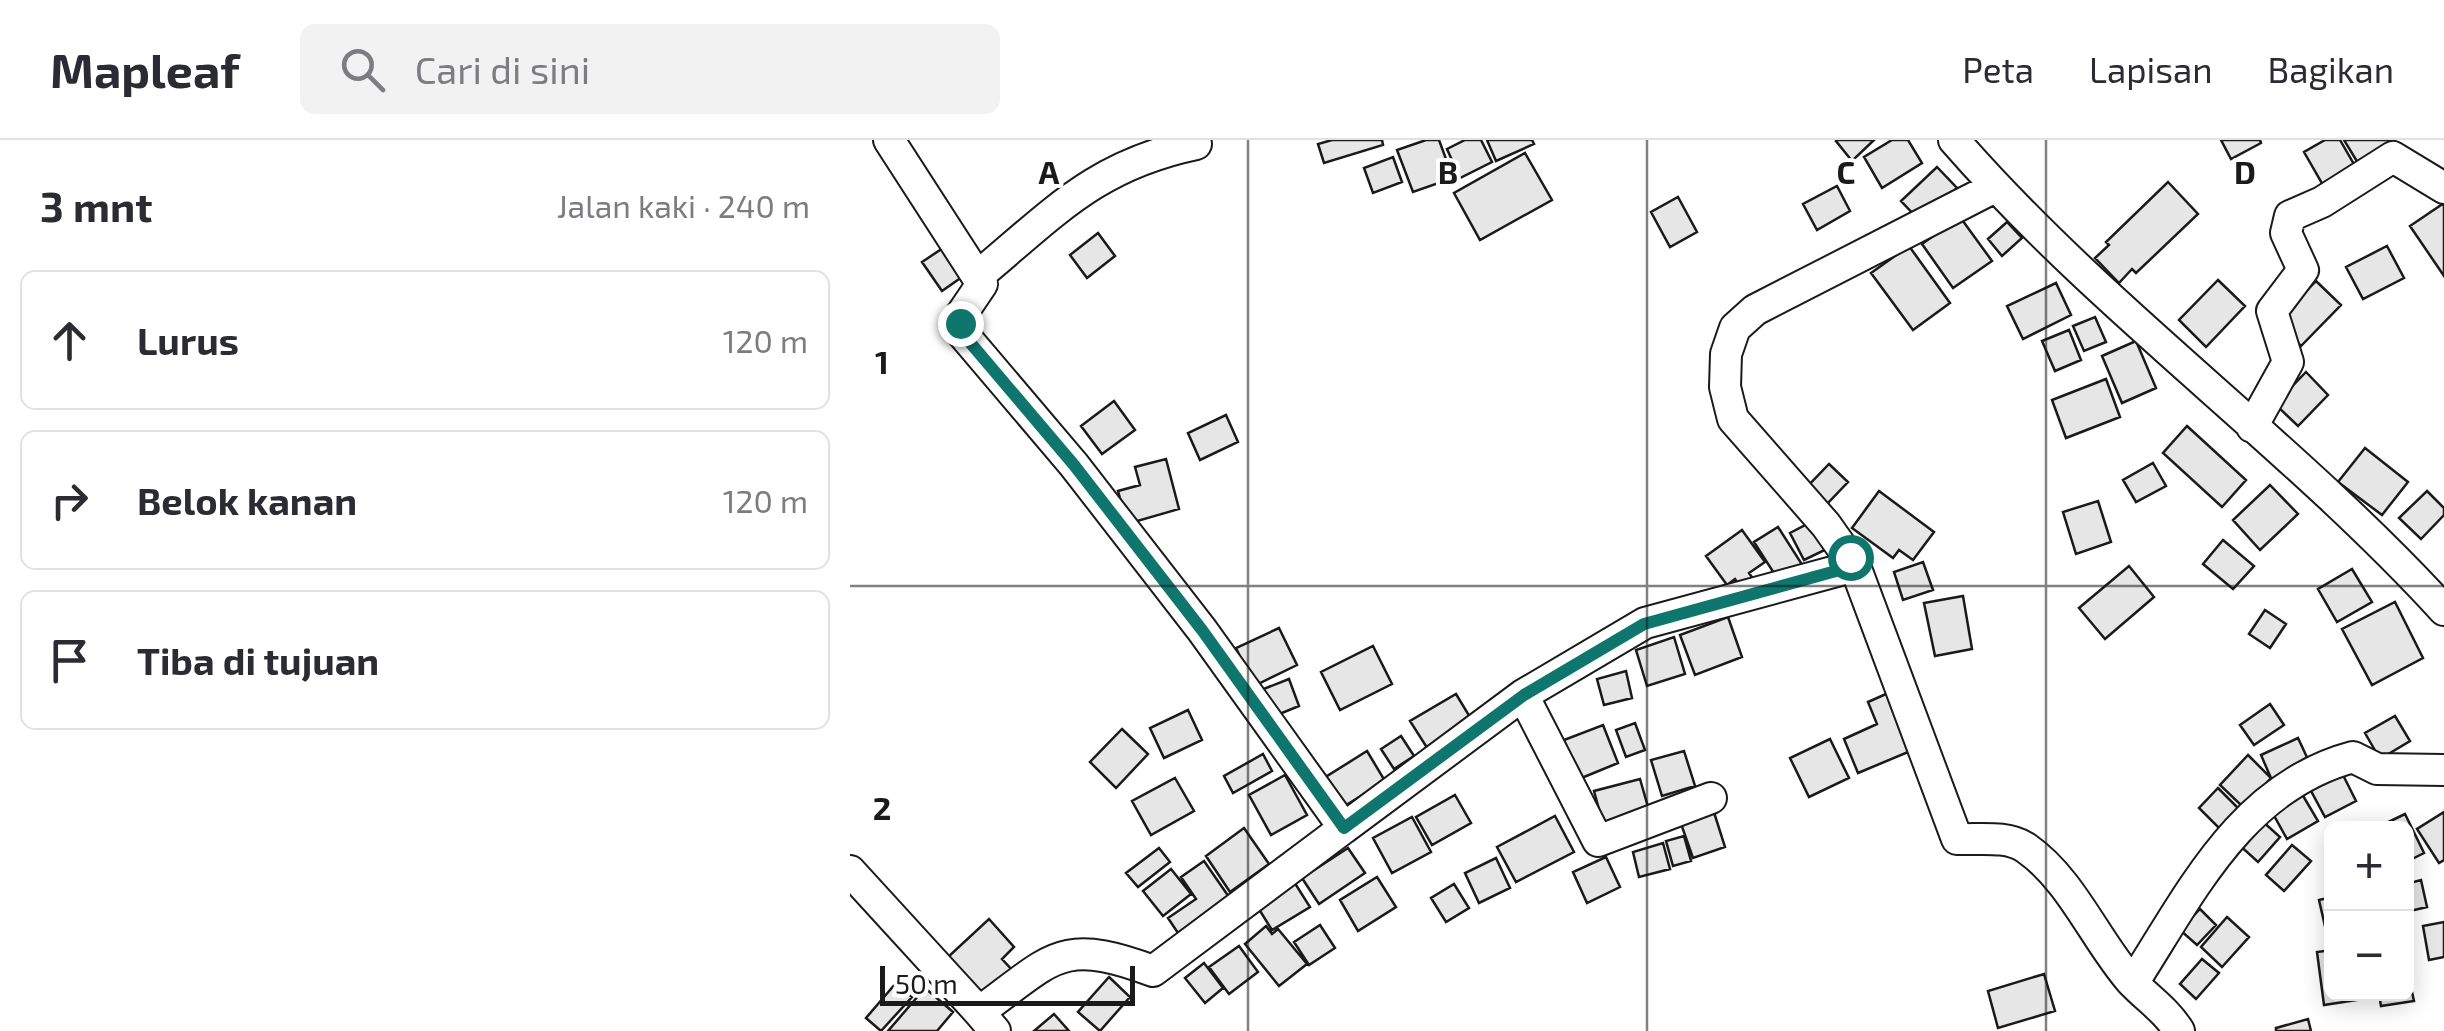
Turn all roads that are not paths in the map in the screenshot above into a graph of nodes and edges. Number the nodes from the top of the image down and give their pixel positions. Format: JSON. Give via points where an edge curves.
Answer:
{"nodes":[{"id":1,"x":889,"y":140,"type":"edge"},
{"id":2,"x":1954,"y":140,"type":"edge"},
{"id":3,"x":1196,"y":144,"type":"dead end"},
{"id":4,"x":1995,"y":187,"type":"junction"},
{"id":5,"x":2444,"y":188,"type":"edge"},
{"id":6,"x":978,"y":276,"type":"junction"},
{"id":7,"x":2252,"y":427,"type":"junction"},
{"id":8,"x":1854,"y":566,"type":"junction"},
{"id":9,"x":2444,"y":610,"type":"edge"},
{"id":10,"x":1524,"y":695,"type":"junction"},
{"id":11,"x":2444,"y":770,"type":"edge"},
{"id":12,"x":1711,"y":798,"type":"dead end"},
{"id":13,"x":1344,"y":828,"type":"junction"},
{"id":14,"x":850,"y":871,"type":"edge"},
{"id":15,"x":2132,"y":983,"type":"junction"},
{"id":16,"x":987,"y":1022,"type":"edge"},
{"id":17,"x":2179,"y":1031,"type":"edge"}],
"edges":[{"from":1,"to":6,"type":"street"},
{"from":2,"to":4,"type":"street"},
{"from":3,"to":6,"type":"street","via":[[1153,152],[1105,174]]},
{"from":4,"to":7,"type":"street"},
{"from":4,"to":8,"type":"street","via":[[1755,310],[1735,328],[1725,388],[1733,419]]},
{"from":5,"to":7,"type":"street","via":[[2393,156],[2290,216],[2286,233],[2303,270],[2272,311],[2288,362]]},
{"from":6,"to":13,"type":"street","via":[[980,289],[961,315],[962,333],[1202,630]]},
{"from":7,"to":9,"type":"street","via":[[2329,492]]},
{"from":8,"to":10,"type":"street","via":[[1666,615]]},
{"from":8,"to":15,"type":"street","via":[[1958,839],[2025,848],[2054,875]]},
{"from":10,"to":12,"type":"street","via":[[1598,841]]},
{"from":10,"to":13,"type":"street"},
{"from":11,"to":15,"type":"street","via":[[2377,769],[2353,756],[2260,804],[2222,844]]},
{"from":13,"to":16,"type":"street","via":[[1153,970],[1086,952],[1053,957]]},
{"from":14,"to":16,"type":"street"},
{"from":15,"to":17,"type":"street","via":[[2166,1010]]}]}
